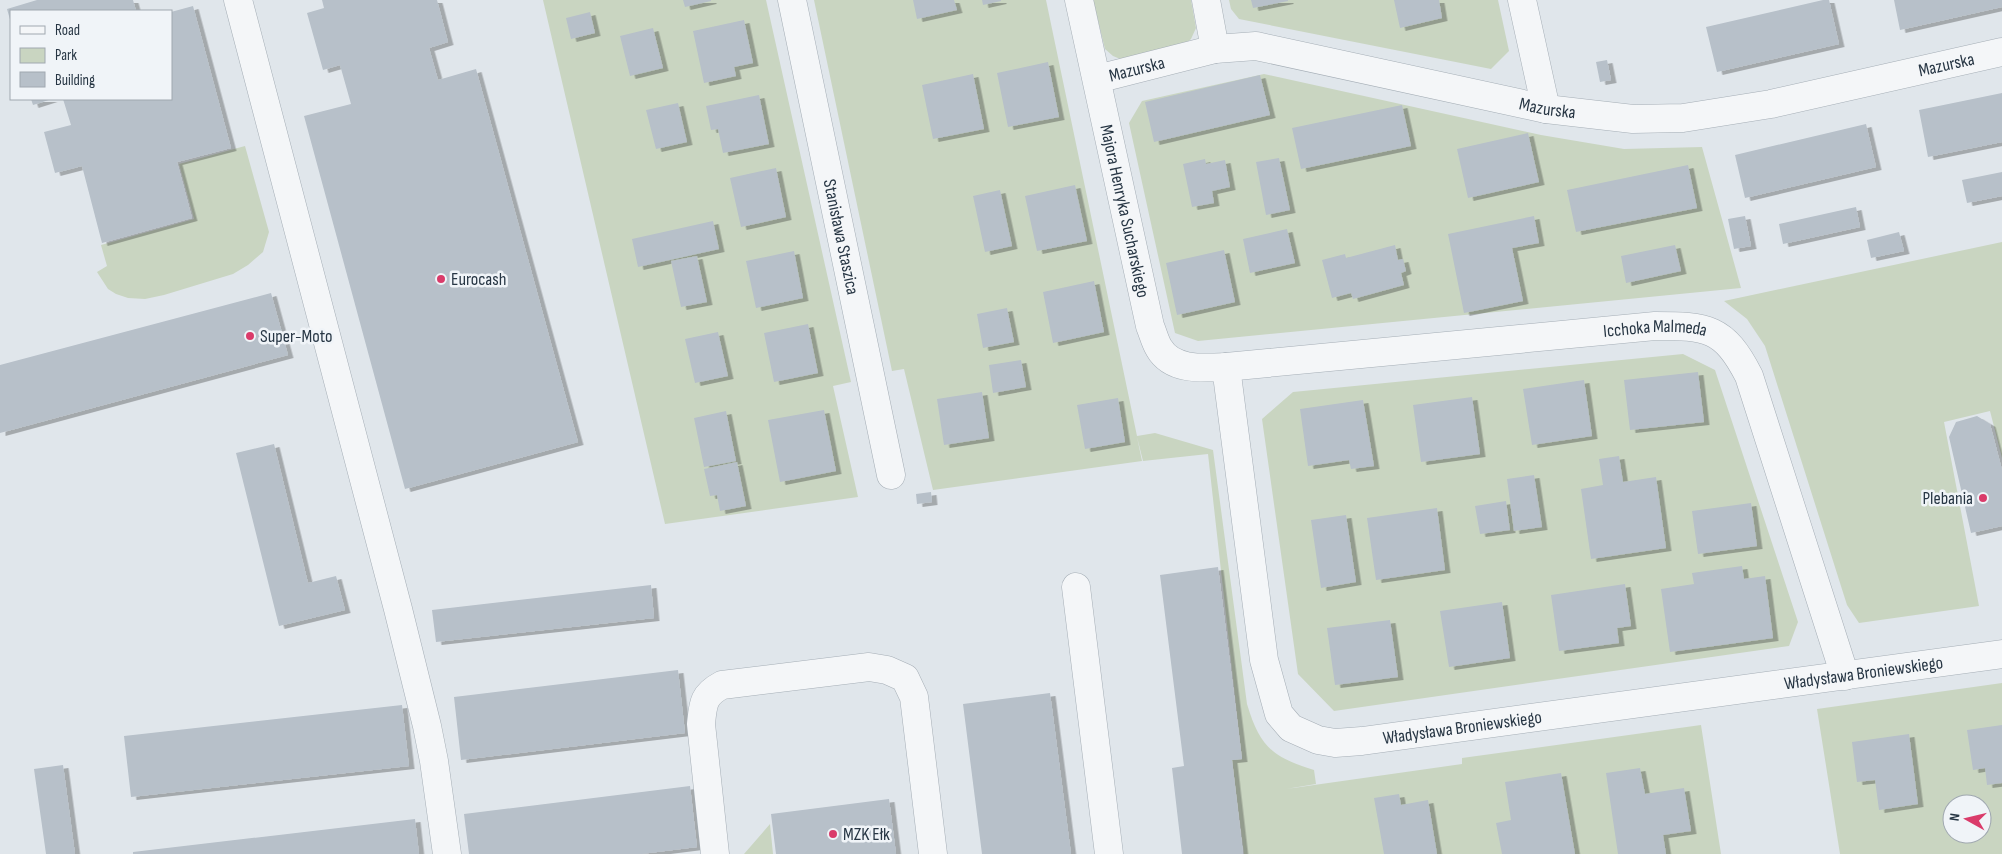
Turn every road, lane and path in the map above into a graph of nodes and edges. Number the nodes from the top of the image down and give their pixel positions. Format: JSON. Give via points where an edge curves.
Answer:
{"nodes":[{"id":1,"x":238,"y":0,"type":"edge"},
{"id":2,"x":792,"y":0,"type":"edge"},
{"id":3,"x":1079,"y":0,"type":"edge"},
{"id":4,"x":1206,"y":0,"type":"edge"},
{"id":5,"x":1522,"y":0,"type":"edge"},
{"id":6,"x":1215,"y":49,"type":"junction"},
{"id":7,"x":2002,"y":52,"type":"edge"},
{"id":8,"x":1096,"y":79,"type":"junction"},
{"id":9,"x":1546,"y":109,"type":"junction"},
{"id":10,"x":1226,"y":367,"type":"junction"},
{"id":11,"x":891,"y":476,"type":"dead end"},
{"id":12,"x":1076,"y":587,"type":"dead end"},
{"id":13,"x":2002,"y":654,"type":"edge"},
{"id":14,"x":1845,"y":676,"type":"junction"},
{"id":15,"x":447,"y":854,"type":"edge"},
{"id":16,"x":715,"y":854,"type":"edge"},
{"id":17,"x":933,"y":854,"type":"edge"},
{"id":18,"x":1109,"y":854,"type":"edge"}],
"edges":[{"from":1,"to":15,"type":"street","via":[[421,702],[434,761]]},
{"from":2,"to":11,"type":"street","name":"Stanisława Staszica"},
{"from":3,"to":8,"type":"street","name":"Majora Henryka Sucharskiego"},
{"from":4,"to":6,"type":"street"},
{"from":5,"to":9,"type":"street"},
{"from":6,"to":8,"type":"street","name":"Mazurska"},
{"from":6,"to":9,"type":"street","name":"Mazurska","via":[[1256,46]]},
{"from":7,"to":9,"type":"street","name":"Mazurska","via":[[1771,104],[1683,118],[1633,119]]},
{"from":8,"to":10,"type":"street","name":"Majora Henryka Sucharskiego","via":[[1150,326],[1159,350],[1173,362],[1198,368]]},
{"from":10,"to":14,"type":"street","name":"Icchoka Malmeda","via":[[1655,326],[1708,330],[1732,347],[1750,376]]},
{"from":10,"to":14,"type":"street","name":"Władysława Broniewskiego","via":[[1264,660],[1278,714],[1304,736],[1335,743],[1362,741]]},
{"from":12,"to":18,"type":"street"},
{"from":13,"to":14,"type":"street","name":"Władysława Broniewskiego"},
{"from":16,"to":17,"type":"street","via":[[700,724],[703,703],[711,691],[722,685],[869,667],[906,678],[914,697]]}]}
